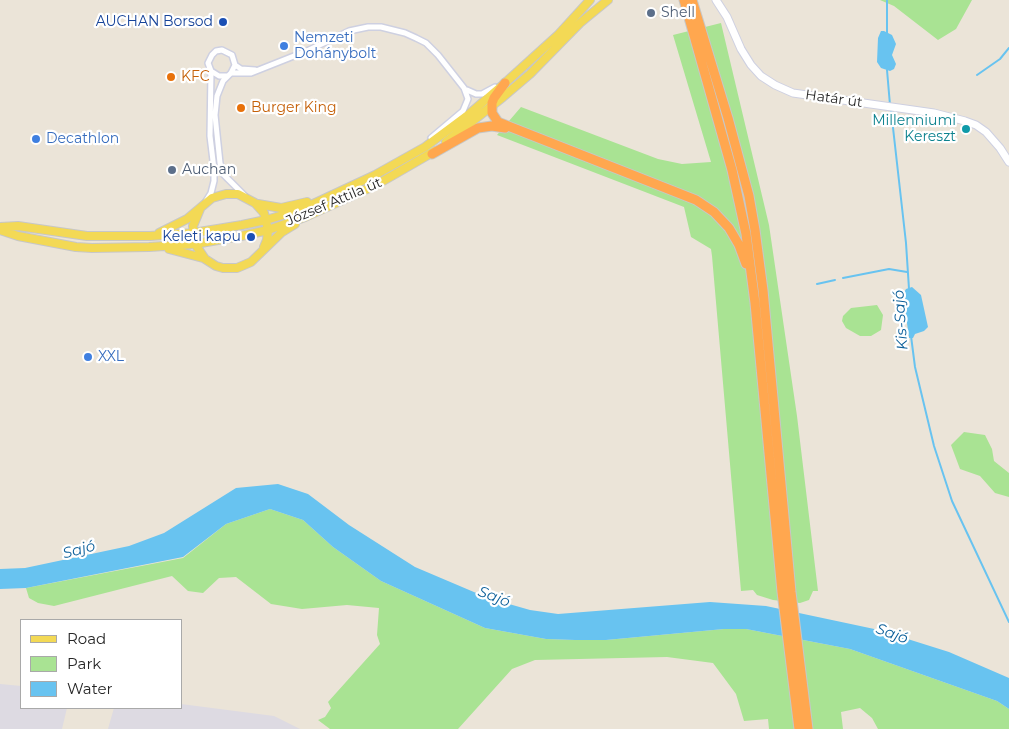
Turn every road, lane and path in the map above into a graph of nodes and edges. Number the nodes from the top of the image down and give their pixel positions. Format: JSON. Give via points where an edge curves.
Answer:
{"nodes":[{"id":1,"x":608,"y":0,"type":"edge"},
{"id":2,"x":684,"y":0,"type":"edge"},
{"id":3,"x":692,"y":0,"type":"edge"},
{"id":4,"x":716,"y":0,"type":"edge"},
{"id":5,"x":590,"y":2,"type":"edge"},
{"id":6,"x":698,"y":33,"type":"junction"},
{"id":7,"x":530,"y":61,"type":"junction"},
{"id":8,"x":235,"y":65,"type":"junction"},
{"id":9,"x":260,"y":70,"type":"junction"},
{"id":10,"x":211,"y":71,"type":"junction"},
{"id":11,"x":229,"y":74,"type":"junction"},
{"id":12,"x":505,"y":83,"type":"junction"},
{"id":13,"x":464,"y":88,"type":"junction"},
{"id":14,"x":492,"y":107,"type":"junction"},
{"id":15,"x":513,"y":129,"type":"junction"},
{"id":16,"x":425,"y":147,"type":"junction"},
{"id":17,"x":432,"y":154,"type":"junction"},
{"id":18,"x":1009,"y":162,"type":"edge"},
{"id":19,"x":331,"y":196,"type":"junction"},
{"id":20,"x":247,"y":197,"type":"junction"},
{"id":21,"x":255,"y":203,"type":"junction"},
{"id":22,"x":202,"y":206,"type":"junction"},
{"id":23,"x":305,"y":217,"type":"junction"},
{"id":24,"x":266,"y":220,"type":"junction"},
{"id":25,"x":0,"y":229,"type":"edge"},
{"id":26,"x":268,"y":230,"type":"junction"},
{"id":27,"x":193,"y":233,"type":"junction"},
{"id":28,"x":150,"y":236,"type":"junction"},
{"id":29,"x":195,"y":244,"type":"junction"},
{"id":30,"x":149,"y":247,"type":"junction"},
{"id":31,"x":262,"y":252,"type":"junction"},
{"id":32,"x":205,"y":259,"type":"junction"},
{"id":33,"x":755,"y":303,"type":"junction"},
{"id":34,"x":787,"y":592,"type":"junction"},
{"id":35,"x":800,"y":702,"type":"junction"},
{"id":36,"x":799,"y":729,"type":"edge"},
{"id":37,"x":808,"y":729,"type":"edge"}],
"edges":[{"from":1,"to":14,"type":"main road","name":"József Attila út"},
{"from":2,"to":6,"type":"highway"},
{"from":3,"to":6,"type":"highway"},
{"from":4,"to":18,"type":"main road","name":"Határ út","via":[[755,70],[775,85],[794,93],[955,118],[976,125],[993,139]]},
{"from":5,"to":7,"type":"main road","name":"József Attila út"},
{"from":6,"to":33,"type":"highway","via":[[740,202]]},
{"from":6,"to":34,"type":"highway","via":[[728,118],[755,230],[764,290]]},
{"from":7,"to":12,"type":"main road","name":"József Attila út"},
{"from":7,"to":13,"type":"street","via":[[486,93],[476,94]]},
{"from":8,"to":9,"type":"street","via":[[241,69]]},
{"from":8,"to":10,"type":"street","via":[[232,54],[218,50],[209,59]]},
{"from":8,"to":11,"type":"street"},
{"from":9,"to":11,"type":"street","via":[[251,74]]},
{"from":9,"to":13,"type":"street","via":[[348,31],[381,27],[426,43]]},
{"from":10,"to":11,"type":"street","via":[[219,76]]},
{"from":10,"to":22,"type":"street","via":[[209,112],[214,181]]},
{"from":11,"to":20,"type":"street","via":[[217,96],[215,115],[220,163],[224,174]]},
{"from":12,"to":14,"type":"highway","via":[[494,98]]},
{"from":12,"to":16,"type":"main road","name":"József Attila út"},
{"from":13,"to":16,"type":"street","via":[[468,99],[463,111]]},
{"from":14,"to":15,"type":"highway","via":[[495,119]]},
{"from":14,"to":17,"type":"main road","name":"József Attila út"},
{"from":15,"to":17,"type":"highway","via":[[478,128]]},
{"from":15,"to":33,"type":"highway","via":[[686,194],[706,206],[729,228],[740,245]]},
{"from":16,"to":19,"type":"main road","name":"József Attila út"},
{"from":17,"to":23,"type":"main road","name":"József Attila út","via":[[376,185]]},
{"from":19,"to":21,"type":"main road","via":[[287,208]]},
{"from":19,"to":24,"type":"main road","name":"József Attila út"},
{"from":20,"to":21,"type":"main road"},
{"from":20,"to":22,"type":"main road","via":[[226,194],[212,198]]},
{"from":21,"to":24,"type":"main road"},
{"from":22,"to":27,"type":"main road","via":[[195,219]]},
{"from":22,"to":28,"type":"main road","via":[[180,223]]},
{"from":23,"to":26,"type":"main road","name":"József Attila út"},
{"from":23,"to":31,"type":"main road","via":[[282,232]]},
{"from":24,"to":26,"type":"main road"},
{"from":24,"to":27,"type":"main road","name":"József Attila út"},
{"from":25,"to":28,"type":"main road","name":"József Attila út","via":[[18,226],[87,236]]},
{"from":25,"to":30,"type":"main road","name":"József Attila út","via":[[76,248]]},
{"from":26,"to":29,"type":"main road","name":"József Attila út"},
{"from":26,"to":31,"type":"main road"},
{"from":27,"to":28,"type":"main road","name":"József Attila út"},
{"from":27,"to":29,"type":"main road"},
{"from":29,"to":30,"type":"main road","name":"József Attila út"},
{"from":29,"to":32,"type":"main road"},
{"from":30,"to":32,"type":"main road","via":[[174,249]]},
{"from":31,"to":32,"type":"main road","via":[[237,268],[223,268]]},
{"from":33,"to":34,"type":"highway"},
{"from":34,"to":35,"type":"highway"},
{"from":35,"to":36,"type":"highway"},
{"from":35,"to":37,"type":"highway"}]}
